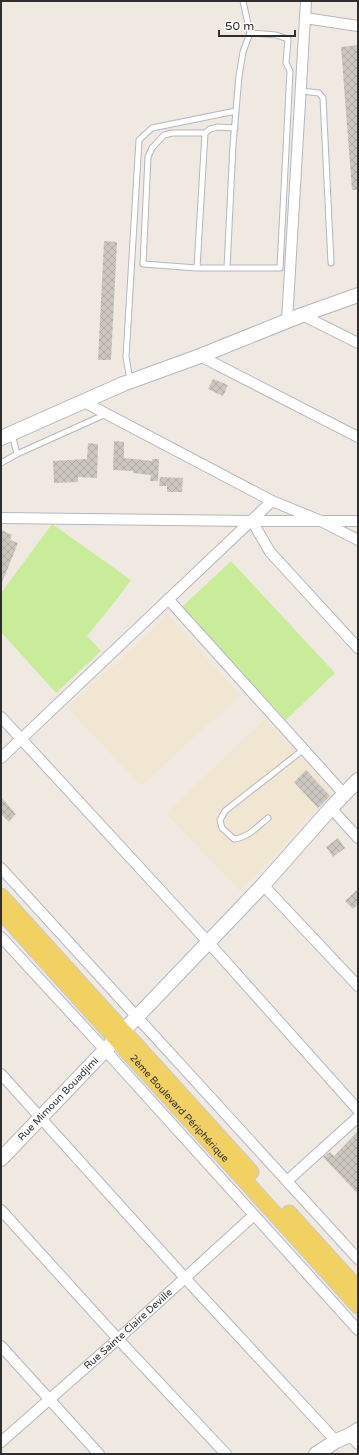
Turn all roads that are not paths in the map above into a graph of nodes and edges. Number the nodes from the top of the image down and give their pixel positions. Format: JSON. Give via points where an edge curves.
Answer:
{"nodes":[{"id":1,"x":243,"y":1,"type":"edge"},
{"id":2,"x":306,"y":1,"type":"edge"},
{"id":3,"x":305,"y":18,"type":"junction"},
{"id":4,"x":358,"y":26,"type":"edge"},
{"id":5,"x":250,"y":33,"type":"junction"},
{"id":6,"x":301,"y":91,"type":"junction"},
{"id":7,"x":236,"y":110,"type":"junction"},
{"id":8,"x":235,"y":128,"type":"junction"},
{"id":9,"x":205,"y":133,"type":"junction"},
{"id":10,"x":331,"y":263,"type":"dead end"},
{"id":11,"x":198,"y":268,"type":"junction"},
{"id":12,"x":227,"y":268,"type":"junction"},
{"id":13,"x":358,"y":295,"type":"edge"},
{"id":14,"x":302,"y":315,"type":"junction"},
{"id":15,"x":287,"y":321,"type":"junction"},
{"id":16,"x":358,"y":343,"type":"edge"},
{"id":17,"x":200,"y":356,"type":"junction"},
{"id":18,"x":130,"y":381,"type":"junction"},
{"id":19,"x":84,"y":402,"type":"junction"},
{"id":20,"x":106,"y":414,"type":"junction"},
{"id":21,"x":6,"y":436,"type":"edge"},
{"id":22,"x":358,"y":437,"type":"edge"},
{"id":23,"x":17,"y":454,"type":"junction"},
{"id":24,"x":1,"y":463,"type":"edge"},
{"id":25,"x":272,"y":501,"type":"junction"},
{"id":26,"x":1,"y":518,"type":"edge"},
{"id":27,"x":321,"y":521,"type":"junction"},
{"id":28,"x":358,"y":521,"type":"edge"},
{"id":29,"x":252,"y":522,"type":"junction"},
{"id":30,"x":358,"y":540,"type":"edge"},
{"id":31,"x":168,"y":599,"type":"junction"},
{"id":32,"x":358,"y":648,"type":"edge"},
{"id":33,"x":1,"y":717,"type":"edge"},
{"id":34,"x":21,"y":739,"type":"junction"},
{"id":35,"x":304,"y":749,"type":"junction"},
{"id":36,"x":1,"y":758,"type":"edge"},
{"id":37,"x":358,"y":780,"type":"edge"},
{"id":38,"x":344,"y":794,"type":"junction"},
{"id":39,"x":331,"y":808,"type":"junction"},
{"id":40,"x":268,"y":818,"type":"dead end"},
{"id":41,"x":358,"y":838,"type":"edge"},
{"id":42,"x":1,"y":868,"type":"edge"},
{"id":43,"x":262,"y":885,"type":"junction"},
{"id":44,"x":1,"y":896,"type":"edge"},
{"id":45,"x":1,"y":911,"type":"edge"},
{"id":46,"x":1,"y":937,"type":"edge"},
{"id":47,"x":208,"y":942,"type":"junction"},
{"id":48,"x":358,"y":986,"type":"edge"},
{"id":49,"x":138,"y":1016,"type":"junction"},
{"id":50,"x":115,"y":1040,"type":"junction"},
{"id":51,"x":1,"y":1074,"type":"edge"},
{"id":52,"x":358,"y":1110,"type":"edge"},
{"id":53,"x":358,"y":1117,"type":"edge"},
{"id":54,"x":40,"y":1118,"type":"junction"},
{"id":55,"x":1,"y":1159,"type":"edge"},
{"id":56,"x":287,"y":1182,"type":"junction"},
{"id":57,"x":1,"y":1210,"type":"edge"},
{"id":58,"x":254,"y":1214,"type":"junction"},
{"id":59,"x":358,"y":1259,"type":"edge"},
{"id":60,"x":185,"y":1278,"type":"junction"},
{"id":61,"x":358,"y":1289,"type":"edge"},
{"id":62,"x":358,"y":1306,"type":"edge"},
{"id":63,"x":358,"y":1330,"type":"edge"},
{"id":64,"x":118,"y":1339,"type":"junction"},
{"id":65,"x":1,"y":1346,"type":"edge"},
{"id":66,"x":49,"y":1400,"type":"junction"},
{"id":67,"x":355,"y":1436,"type":"edge"},
{"id":68,"x":336,"y":1441,"type":"junction"},
{"id":69,"x":1,"y":1442,"type":"edge"},
{"id":70,"x":100,"y":1454,"type":"edge"},
{"id":71,"x":226,"y":1454,"type":"edge"},
{"id":72,"x":316,"y":1454,"type":"edge"}],
"edges":[{"from":1,"to":5,"type":"lane"},
{"from":2,"to":3,"type":"street"},
{"from":3,"to":4,"type":"street"},
{"from":3,"to":6,"type":"street"},
{"from":5,"to":7,"type":"lane","via":[[243,52]]},
{"from":5,"to":12,"type":"lane","via":[[276,35],[288,39],[286,63],[290,71],[280,268]]},
{"from":6,"to":10,"type":"lane","via":[[319,93],[323,98]]},
{"from":6,"to":15,"type":"street"},
{"from":7,"to":8,"type":"lane"},
{"from":7,"to":18,"type":"lane","via":[[152,128],[139,140],[126,357]]},
{"from":8,"to":9,"type":"lane","via":[[217,127]]},
{"from":8,"to":12,"type":"lane"},
{"from":9,"to":11,"type":"lane"},
{"from":9,"to":11,"type":"lane","via":[[164,135],[152,148],[148,157],[143,264]]},
{"from":11,"to":12,"type":"lane"},
{"from":13,"to":14,"type":"street"},
{"from":14,"to":15,"type":"street"},
{"from":14,"to":16,"type":"street"},
{"from":15,"to":17,"type":"street"},
{"from":17,"to":18,"type":"street"},
{"from":17,"to":22,"type":"street"},
{"from":18,"to":19,"type":"street"},
{"from":19,"to":20,"type":"street"},
{"from":19,"to":21,"type":"street"},
{"from":20,"to":23,"type":"lane"},
{"from":20,"to":25,"type":"street"},
{"from":21,"to":23,"type":"lane"},
{"from":23,"to":24,"type":"lane"},
{"from":25,"to":27,"type":"street"},
{"from":25,"to":29,"type":"street"},
{"from":26,"to":29,"type":"street"},
{"from":27,"to":28,"type":"street"},
{"from":27,"to":29,"type":"street"},
{"from":27,"to":30,"type":"street"},
{"from":29,"to":31,"type":"street"},
{"from":29,"to":32,"type":"street","via":[[270,552]]},
{"from":31,"to":34,"type":"street"},
{"from":31,"to":35,"type":"street"},
{"from":33,"to":34,"type":"street"},
{"from":34,"to":36,"type":"street"},
{"from":34,"to":47,"type":"street"},
{"from":35,"to":38,"type":"street"},
{"from":35,"to":40,"type":"lane","via":[[225,811],[220,820],[222,828],[234,839],[246,835]]},
{"from":37,"to":38,"type":"street","name":"Rue Mimoun Bouadjimi"},
{"from":38,"to":39,"type":"street","name":"Rue Mimoun Bouadjimi"},
{"from":39,"to":41,"type":"street"},
{"from":39,"to":43,"type":"street","name":"Rue Mimoun Bouadjimi"},
{"from":42,"to":49,"type":"street"},
{"from":43,"to":47,"type":"street","name":"Rue Mimoun Bouadjimi"},
{"from":43,"to":48,"type":"street"},
{"from":44,"to":50,"type":"main road","name":"2ème Boulevard Périphérique"},
{"from":45,"to":50,"type":"main road","name":"2ème Boulevard Périphérique"},
{"from":46,"to":50,"type":"street"},
{"from":47,"to":49,"type":"street","name":"Rue Mimoun Bouadjimi"},
{"from":47,"to":52,"type":"street"},
{"from":49,"to":50,"type":"street","name":"Rue Mimoun Bouadjimi"},
{"from":49,"to":56,"type":"street"},
{"from":50,"to":54,"type":"street","name":"Rue Mimoun Bouadjimi"},
{"from":50,"to":58,"type":"street"},
{"from":50,"to":61,"type":"main road","name":"2ème Boulevard Périphérique"},
{"from":50,"to":62,"type":"main road","name":"2ème Boulevard Périphérique"},
{"from":51,"to":54,"type":"street"},
{"from":53,"to":56,"type":"street"},
{"from":54,"to":55,"type":"street","name":"Rue Mimoun Bouadjimi"},
{"from":54,"to":60,"type":"street"},
{"from":56,"to":59,"type":"street"},
{"from":57,"to":64,"type":"street"},
{"from":58,"to":60,"type":"street","name":"Rue Sainte Claire Deville"},
{"from":58,"to":63,"type":"street"},
{"from":60,"to":64,"type":"street","name":"Rue Sainte Claire Deville"},
{"from":60,"to":68,"type":"street"},
{"from":64,"to":66,"type":"street","name":"Rue Sainte Claire Deville"},
{"from":64,"to":71,"type":"street"},
{"from":65,"to":66,"type":"street"},
{"from":66,"to":69,"type":"street","name":"Rue Sainte Claire Deville"},
{"from":66,"to":70,"type":"street"},
{"from":67,"to":68,"type":"street"},
{"from":68,"to":72,"type":"street"}]}
